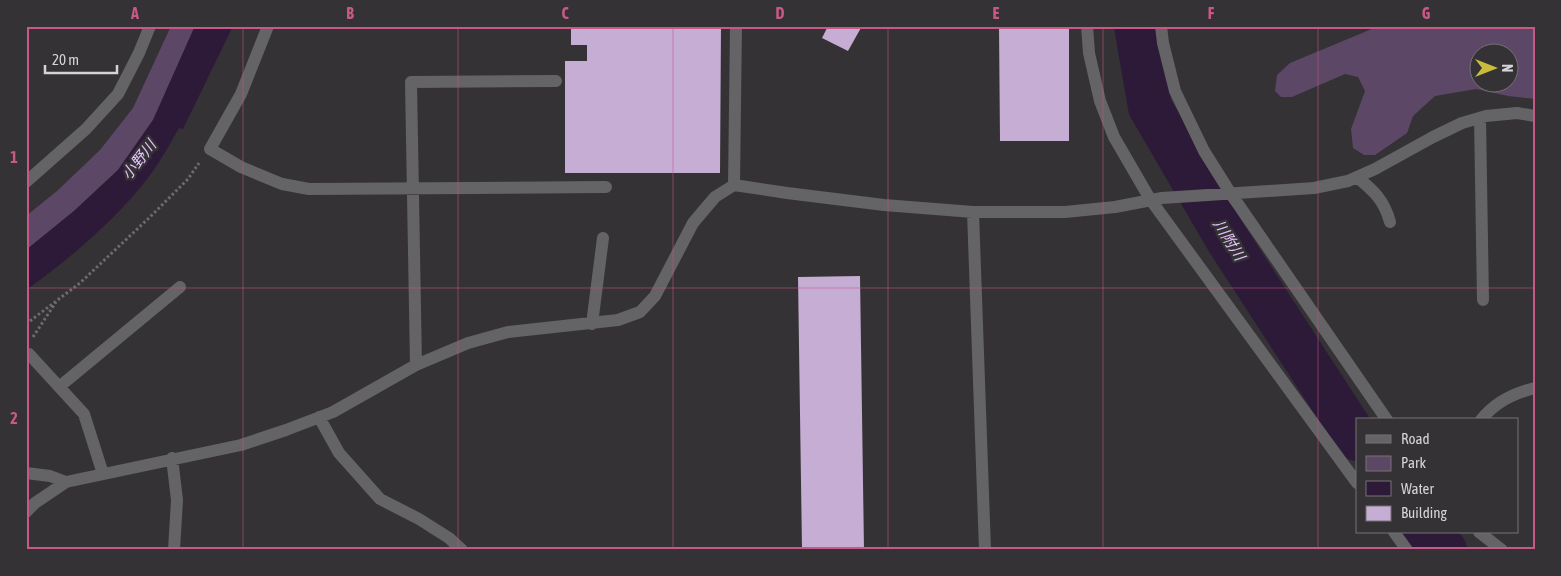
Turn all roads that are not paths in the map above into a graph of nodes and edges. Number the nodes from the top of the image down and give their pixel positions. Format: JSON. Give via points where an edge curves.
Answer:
{"nodes":[{"id":1,"x":150,"y":26,"type":"edge"},
{"id":2,"x":268,"y":26,"type":"edge"},
{"id":3,"x":736,"y":26,"type":"edge"},
{"id":4,"x":1087,"y":26,"type":"edge"},
{"id":5,"x":1161,"y":26,"type":"edge"},
{"id":6,"x":556,"y":81,"type":"dead end"},
{"id":7,"x":1535,"y":116,"type":"edge"},
{"id":8,"x":1480,"y":118,"type":"junction"},
{"id":9,"x":1357,"y":177,"type":"junction"},
{"id":10,"x":26,"y":182,"type":"edge"},
{"id":11,"x":734,"y":185,"type":"junction"},
{"id":12,"x":606,"y":187,"type":"dead end"},
{"id":13,"x":413,"y":189,"type":"junction"},
{"id":14,"x":1231,"y":194,"type":"junction"},
{"id":15,"x":1156,"y":199,"type":"junction"},
{"id":16,"x":972,"y":212,"type":"junction"},
{"id":17,"x":1390,"y":222,"type":"dead end"},
{"id":18,"x":603,"y":238,"type":"dead end"},
{"id":19,"x":180,"y":287,"type":"dead end"},
{"id":20,"x":1483,"y":300,"type":"dead end"},
{"id":21,"x":592,"y":324,"type":"junction"},
{"id":22,"x":29,"y":354,"type":"road end"},
{"id":23,"x":416,"y":365,"type":"junction"},
{"id":24,"x":60,"y":387,"type":"junction"},
{"id":25,"x":1535,"y":388,"type":"edge"},
{"id":26,"x":319,"y":417,"type":"junction"},
{"id":27,"x":1386,"y":418,"type":"edge"},
{"id":28,"x":1483,"y":418,"type":"edge"},
{"id":29,"x":172,"y":458,"type":"junction"},
{"id":30,"x":26,"y":473,"type":"edge"},
{"id":31,"x":103,"y":474,"type":"junction"},
{"id":32,"x":1356,"y":481,"type":"edge"},
{"id":33,"x":66,"y":482,"type":"junction"},
{"id":34,"x":26,"y":512,"type":"edge"},
{"id":35,"x":1395,"y":534,"type":"edge"},
{"id":36,"x":1482,"y":534,"type":"edge"},
{"id":37,"x":174,"y":550,"type":"edge"},
{"id":38,"x":462,"y":550,"type":"edge"},
{"id":39,"x":984,"y":550,"type":"edge"},
{"id":40,"x":1407,"y":550,"type":"edge"},
{"id":41,"x":1502,"y":550,"type":"edge"}],
"edges":[{"from":1,"to":10,"type":"street","via":[[118,94],[86,129]]},
{"from":2,"to":13,"type":"street","via":[[241,94],[210,149],[241,168],[282,184],[310,189]]},
{"from":3,"to":11,"type":"street"},
{"from":4,"to":15,"type":"street","via":[[1100,101],[1114,137]]},
{"from":5,"to":14,"type":"street","via":[[1175,91],[1204,151]]},
{"from":6,"to":13,"type":"street","via":[[411,82]]},
{"from":7,"to":8,"type":"street","via":[[1516,113]]},
{"from":8,"to":9,"type":"street","via":[[1433,136]]},
{"from":8,"to":20,"type":"street"},
{"from":9,"to":14,"type":"street","via":[[1314,188]]},
{"from":9,"to":17,"type":"street","via":[[1375,192],[1386,207]]},
{"from":11,"to":16,"type":"street","via":[[866,203]]},
{"from":11,"to":21,"type":"street","via":[[715,197],[693,223],[655,296],[640,312]]},
{"from":12,"to":13,"type":"street"},
{"from":13,"to":23,"type":"street"},
{"from":14,"to":15,"type":"street"},
{"from":14,"to":27,"type":"street"},
{"from":15,"to":16,"type":"street","via":[[1065,212]]},
{"from":15,"to":32,"type":"street"},
{"from":16,"to":39,"type":"street"},
{"from":18,"to":21,"type":"street"},
{"from":19,"to":24,"type":"street"},
{"from":21,"to":23,"type":"street","via":[[508,332],[468,343]]},
{"from":22,"to":24,"type":"street"},
{"from":23,"to":26,"type":"street"},
{"from":24,"to":31,"type":"street","via":[[84,414]]},
{"from":25,"to":28,"type":"street","via":[[1507,398]]},
{"from":26,"to":29,"type":"street","via":[[241,444]]},
{"from":26,"to":38,"type":"street","via":[[338,453],[380,499],[450,538]]},
{"from":29,"to":31,"type":"street"},
{"from":29,"to":37,"type":"street","via":[[177,500]]},
{"from":30,"to":33,"type":"street"},
{"from":31,"to":33,"type":"street"},
{"from":33,"to":34,"type":"street"},
{"from":35,"to":40,"type":"street"},
{"from":36,"to":41,"type":"street"}]}
